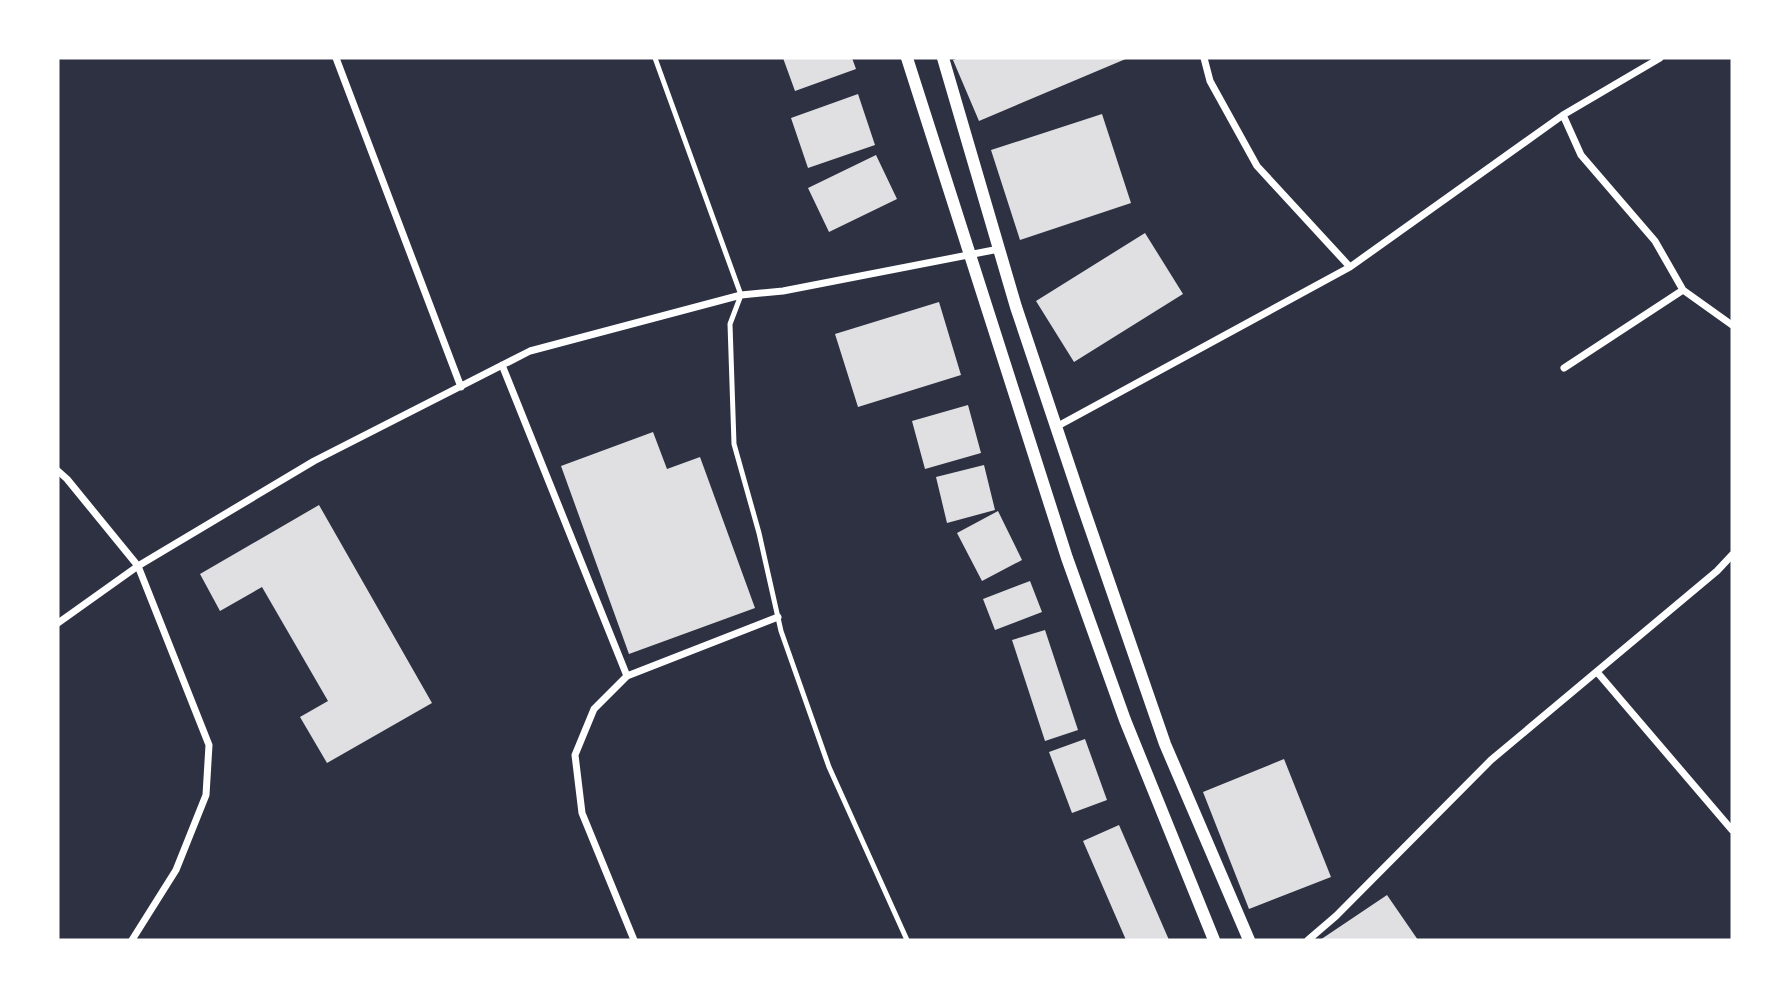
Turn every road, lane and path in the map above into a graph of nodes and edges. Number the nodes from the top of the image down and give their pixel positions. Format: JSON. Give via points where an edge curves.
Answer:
{"nodes":[{"id":1,"x":336,"y":58,"type":"edge"},
{"id":2,"x":655,"y":58,"type":"edge"},
{"id":3,"x":907,"y":58,"type":"edge"},
{"id":4,"x":943,"y":58,"type":"edge"},
{"id":5,"x":1204,"y":58,"type":"edge"},
{"id":6,"x":1660,"y":58,"type":"edge"},
{"id":7,"x":1563,"y":115,"type":"junction"},
{"id":8,"x":999,"y":249,"type":"junction"},
{"id":9,"x":971,"y":256,"type":"junction"},
{"id":10,"x":1350,"y":267,"type":"junction"},
{"id":11,"x":1683,"y":290,"type":"junction"},
{"id":12,"x":741,"y":295,"type":"junction"},
{"id":13,"x":1732,"y":326,"type":"edge"},
{"id":14,"x":502,"y":365,"type":"junction"},
{"id":15,"x":1564,"y":368,"type":"dead end"},
{"id":16,"x":461,"y":387,"type":"junction"},
{"id":17,"x":1056,"y":427,"type":"junction"},
{"id":18,"x":58,"y":471,"type":"edge"},
{"id":19,"x":1732,"y":555,"type":"edge"},
{"id":20,"x":138,"y":566,"type":"junction"},
{"id":21,"x":778,"y":617,"type":"junction"},
{"id":22,"x":58,"y":623,"type":"edge"},
{"id":23,"x":1597,"y":671,"type":"junction"},
{"id":24,"x":627,"y":676,"type":"junction"},
{"id":25,"x":1732,"y":830,"type":"edge"},
{"id":26,"x":132,"y":940,"type":"edge"},
{"id":27,"x":634,"y":940,"type":"edge"},
{"id":28,"x":907,"y":940,"type":"edge"},
{"id":29,"x":1214,"y":940,"type":"edge"},
{"id":30,"x":1249,"y":940,"type":"edge"},
{"id":31,"x":1308,"y":940,"type":"edge"}],
"edges":[{"from":1,"to":16,"type":"street"},
{"from":2,"to":12,"type":"lane"},
{"from":3,"to":9,"type":"street"},
{"from":4,"to":8,"type":"street"},
{"from":5,"to":10,"type":"street","via":[[1210,81],[1257,166]]},
{"from":6,"to":7,"type":"street"},
{"from":7,"to":10,"type":"street"},
{"from":7,"to":11,"type":"street","via":[[1581,155],[1655,241]]},
{"from":8,"to":9,"type":"street"},
{"from":8,"to":17,"type":"street"},
{"from":9,"to":12,"type":"street"},
{"from":9,"to":29,"type":"street","via":[[1125,720]]},
{"from":10,"to":17,"type":"street"},
{"from":11,"to":13,"type":"street"},
{"from":11,"to":15,"type":"street"},
{"from":12,"to":14,"type":"street","via":[[530,351]]},
{"from":12,"to":21,"type":"lane","via":[[730,324],[734,444]]},
{"from":14,"to":16,"type":"street"},
{"from":14,"to":24,"type":"street"},
{"from":16,"to":20,"type":"street","via":[[314,461]]},
{"from":17,"to":30,"type":"street","via":[[1165,744]]},
{"from":18,"to":20,"type":"street"},
{"from":19,"to":23,"type":"street"},
{"from":20,"to":22,"type":"street"},
{"from":20,"to":26,"type":"street","via":[[209,745],[206,795],[176,870]]},
{"from":21,"to":24,"type":"street"},
{"from":21,"to":28,"type":"lane","via":[[829,767]]},
{"from":23,"to":25,"type":"street"},
{"from":23,"to":31,"type":"street","via":[[1491,760]]},
{"from":24,"to":27,"type":"street","via":[[594,709],[575,755],[582,813]]}]}
